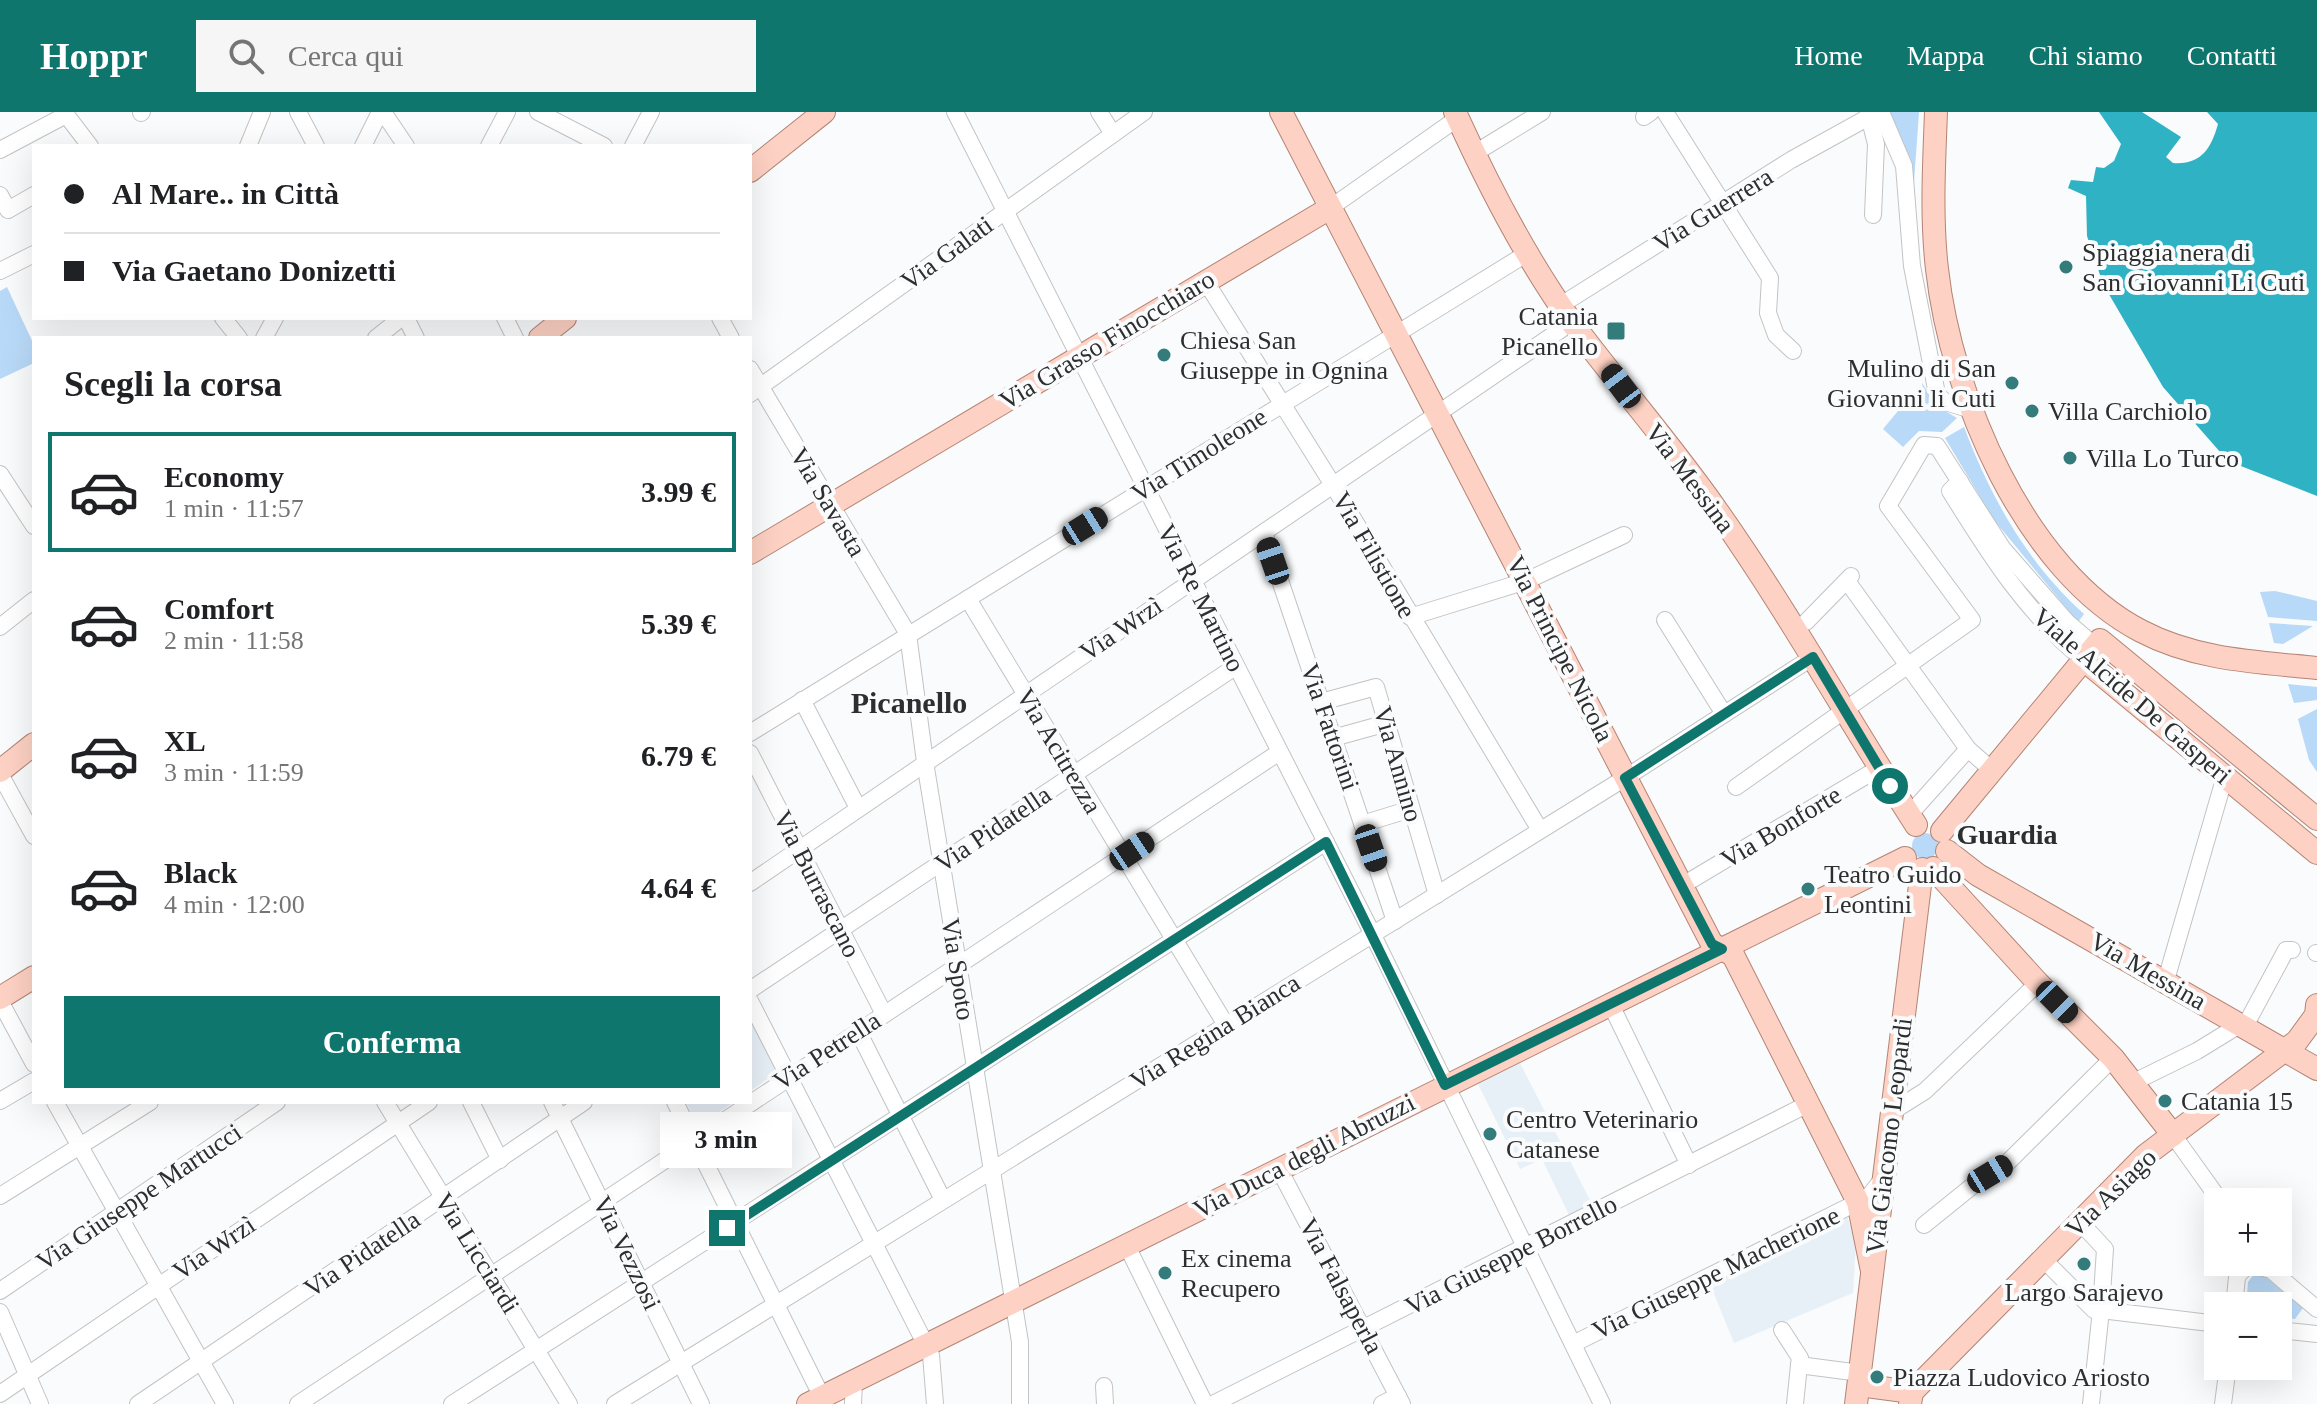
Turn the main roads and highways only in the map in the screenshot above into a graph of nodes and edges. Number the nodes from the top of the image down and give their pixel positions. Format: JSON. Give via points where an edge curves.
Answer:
{"nodes":[{"id":1,"x":1281,"y":112,"type":"edge"},
{"id":2,"x":1936,"y":112,"type":"edge"},
{"id":3,"x":814,"y":115,"type":"edge"},
{"id":4,"x":1457,"y":115,"type":"edge"},
{"id":5,"x":752,"y":169,"type":"edge"},
{"id":6,"x":1330,"y":208,"type":"junction"},
{"id":7,"x":562,"y":320,"type":"edge"},
{"id":8,"x":542,"y":336,"type":"edge"},
{"id":9,"x":752,"y":552,"type":"edge"},
{"id":10,"x":2093,"y":649,"type":"junction"},
{"id":11,"x":2317,"y":668,"type":"edge"},
{"id":12,"x":32,"y":746,"type":"edge"},
{"id":13,"x":2237,"y":753,"type":"junction"},
{"id":14,"x":0,"y":773,"type":"edge"},
{"id":15,"x":2223,"y":775,"type":"junction"},
{"id":16,"x":1909,"y":814,"type":"junction"},
{"id":17,"x":2317,"y":819,"type":"edge"},
{"id":18,"x":2317,"y":853,"type":"edge"},
{"id":19,"x":1923,"y":857,"type":"junction"},
{"id":20,"x":1722,"y":949,"type":"junction"},
{"id":21,"x":32,"y":978,"type":"edge"},
{"id":22,"x":0,"y":999,"type":"edge"},
{"id":23,"x":2317,"y":1011,"type":"edge"},
{"id":24,"x":2276,"y":1045,"type":"junction"},
{"id":25,"x":2317,"y":1069,"type":"edge"},
{"id":26,"x":2173,"y":1135,"type":"junction"},
{"id":27,"x":1872,"y":1271,"type":"junction"},
{"id":28,"x":1856,"y":1379,"type":"edge"},
{"id":29,"x":1913,"y":1394,"type":"edge"},
{"id":30,"x":815,"y":1400,"type":"edge"}],
"edges":[{"from":1,"to":6,"type":"main road","name":"Via Principe Nicola"},
{"from":2,"to":11,"type":"main road","via":[[1933,204],[1944,310],[1975,411],[2038,539],[2067,575],[2141,632],[2233,660]]},
{"from":3,"to":5,"type":"main road"},
{"from":4,"to":16,"type":"main road","name":"Via Messina","via":[[1526,254],[1717,510]]},
{"from":6,"to":9,"type":"main road","name":"Via Grasso Finocchiaro"},
{"from":6,"to":20,"type":"main road","name":"Via Principe Nicola","via":[[1712,944]]},
{"from":7,"to":8,"type":"main road"},
{"from":10,"to":13,"type":"main road","name":"Viale Alcide De Gasperi"},
{"from":10,"to":15,"type":"main road","name":"Viale Alcide De Gasperi"},
{"from":10,"to":19,"type":"main road"},
{"from":12,"to":14,"type":"main road"},
{"from":13,"to":15,"type":"main road"},
{"from":13,"to":17,"type":"main road","name":"Viale Alcide De Gasperi"},
{"from":15,"to":18,"type":"main road","name":"Viale Alcide De Gasperi"},
{"from":16,"to":19,"type":"main road","name":"Via Giacomo Leopardi","via":[[1904,837]]},
{"from":16,"to":19,"type":"main road","via":[[1930,824]]},
{"from":19,"to":20,"type":"main road","name":"Via Duca degli Abruzzi"},
{"from":19,"to":24,"type":"main road","name":"Via Messina","via":[[1978,875]]},
{"from":19,"to":26,"type":"main road","via":[[2113,1058]]},
{"from":19,"to":27,"type":"main road","name":"Via Giacomo Leopardi"},
{"from":20,"to":27,"type":"main road","name":"Via Principe Nicola","via":[[1733,955],[1858,1202]]},
{"from":20,"to":30,"type":"main road","name":"Via Duca degli Abruzzi"},
{"from":21,"to":22,"type":"main road"},
{"from":23,"to":24,"type":"main road","name":"Via Asiago","via":[[2307,1029]]},
{"from":24,"to":25,"type":"main road","name":"Via Messina"},
{"from":24,"to":26,"type":"main road","name":"Via Asiago"},
{"from":26,"to":29,"type":"main road","name":"Via Asiago","via":[[2146,1155]]},
{"from":27,"to":28,"type":"main road","name":"Via Giacomo Leopardi"},
{"from":28,"to":29,"type":"main road"}]}
